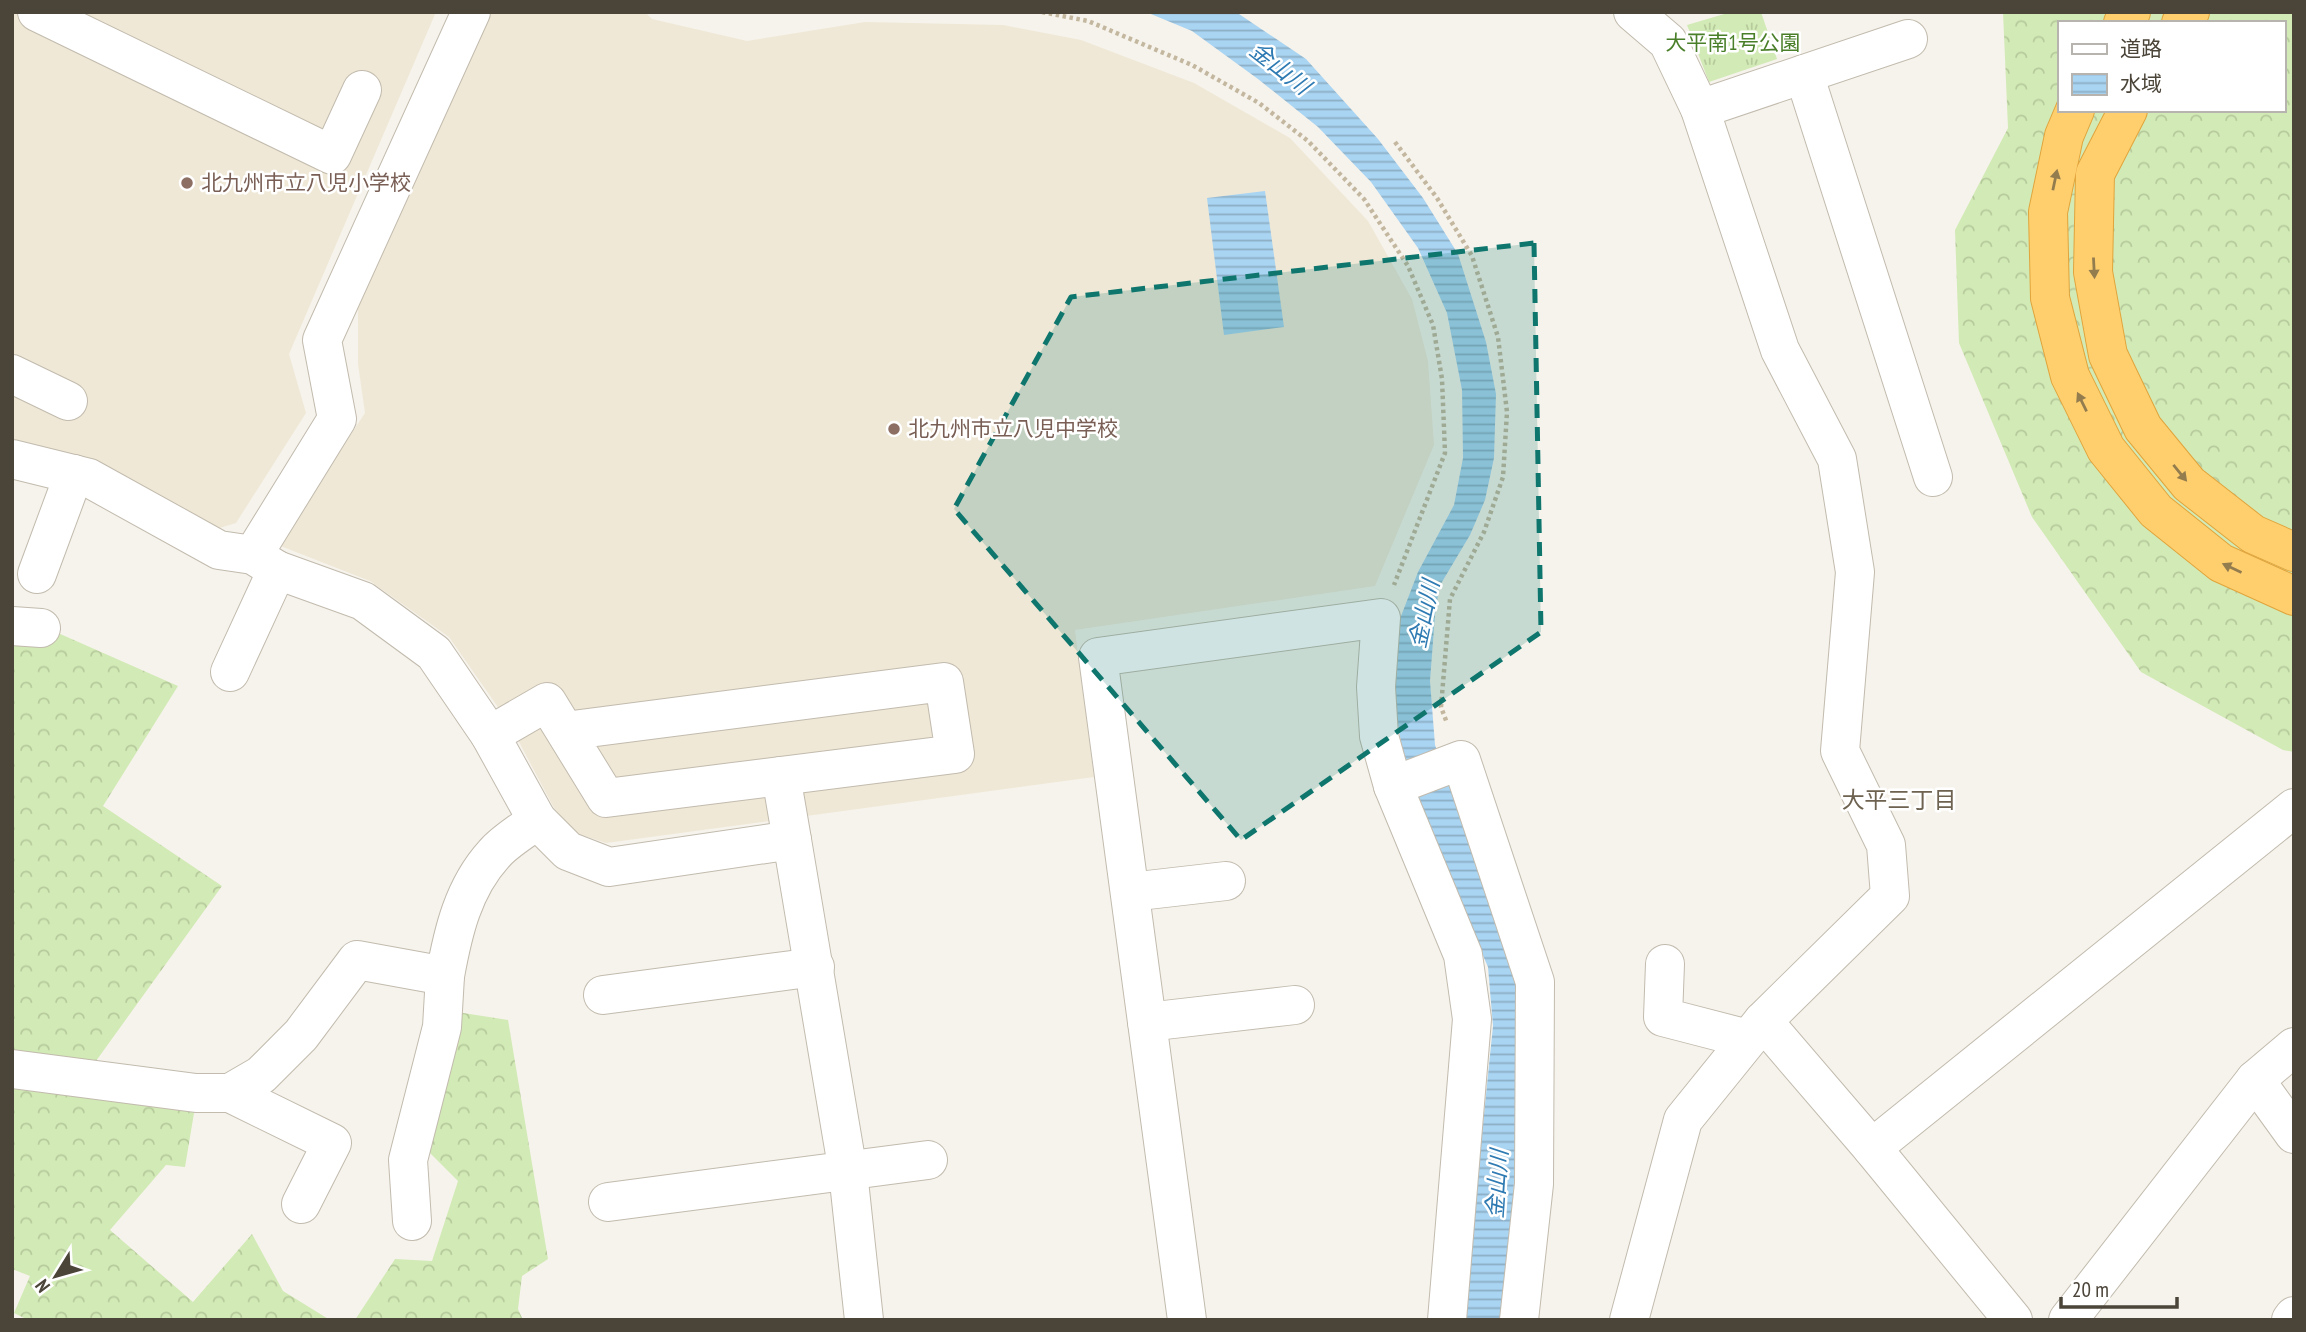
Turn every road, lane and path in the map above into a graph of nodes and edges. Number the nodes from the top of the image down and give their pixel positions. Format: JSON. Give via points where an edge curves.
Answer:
{"nodes":[{"id":1,"x":37,"y":12,"type":"edge"},
{"id":2,"x":471,"y":12,"type":"edge"},
{"id":3,"x":1042,"y":12,"type":"edge"},
{"id":4,"x":1633,"y":12,"type":"edge"},
{"id":5,"x":1908,"y":39,"type":"dead end"},
{"id":6,"x":1804,"y":74,"type":"junction"},
{"id":7,"x":362,"y":90,"type":"dead end"},
{"id":8,"x":1700,"y":109,"type":"junction"},
{"id":9,"x":2074,"y":112,"type":"edge"},
{"id":10,"x":2127,"y":112,"type":"edge"},
{"id":11,"x":1395,"y":142,"type":"dead end"},
{"id":12,"x":12,"y":374,"type":"edge"},
{"id":13,"x":68,"y":401,"type":"dead end"},
{"id":14,"x":12,"y":459,"type":"edge"},
{"id":15,"x":74,"y":474,"type":"junction"},
{"id":16,"x":1933,"y":477,"type":"dead end"},
{"id":17,"x":2294,"y":552,"type":"edge"},
{"id":18,"x":265,"y":563,"type":"junction"},
{"id":19,"x":37,"y":574,"type":"dead end"},
{"id":20,"x":2294,"y":596,"type":"edge"},
{"id":21,"x":1381,"y":618,"type":"junction"},
{"id":22,"x":230,"y":672,"type":"dead end"},
{"id":23,"x":565,"y":732,"type":"junction"},
{"id":24,"x":490,"y":736,"type":"junction"},
{"id":25,"x":1454,"y":762,"type":"junction"},
{"id":26,"x":781,"y":776,"type":"junction"},
{"id":27,"x":1400,"y":783,"type":"junction"},
{"id":28,"x":2294,"y":808,"type":"edge"},
{"id":29,"x":537,"y":820,"type":"junction"},
{"id":30,"x":792,"y":840,"type":"junction"},
{"id":31,"x":1226,"y":881,"type":"dead end"},
{"id":32,"x":1129,"y":892,"type":"junction"},
{"id":33,"x":1665,"y":964,"type":"dead end"},
{"id":34,"x":814,"y":967,"type":"junction"},
{"id":35,"x":445,"y":976,"type":"junction"},
{"id":36,"x":603,"y":995,"type":"dead end"},
{"id":37,"x":1295,"y":1005,"type":"dead end"},
{"id":38,"x":1147,"y":1022,"type":"junction"},
{"id":39,"x":1756,"y":1030,"type":"junction"},
{"id":40,"x":2294,"y":1047,"type":"edge"},
{"id":41,"x":12,"y":1069,"type":"edge"},
{"id":42,"x":2255,"y":1080,"type":"junction"},
{"id":43,"x":230,"y":1093,"type":"junction"},
{"id":44,"x":2294,"y":1134,"type":"edge"},
{"id":45,"x":1872,"y":1148,"type":"junction"},
{"id":46,"x":928,"y":1160,"type":"dead end"},
{"id":47,"x":848,"y":1172,"type":"junction"},
{"id":48,"x":608,"y":1202,"type":"dead end"},
{"id":49,"x":302,"y":1204,"type":"dead end"},
{"id":50,"x":412,"y":1221,"type":"dead end"},
{"id":51,"x":864,"y":1320,"type":"edge"},
{"id":52,"x":1187,"y":1320,"type":"edge"},
{"id":53,"x":1447,"y":1320,"type":"edge"},
{"id":54,"x":1519,"y":1320,"type":"edge"},
{"id":55,"x":1629,"y":1320,"type":"edge"},
{"id":56,"x":2012,"y":1320,"type":"edge"},
{"id":57,"x":2068,"y":1320,"type":"edge"}],
"edges":[{"from":1,"to":7,"type":"street","via":[[332,155]]},
{"from":2,"to":18,"type":"street","via":[[322,340],[337,419]]},
{"from":3,"to":21,"type":"path","via":[[1088,20],[1192,65],[1259,103],[1308,141],[1364,199],[1408,266],[1433,325],[1443,379],[1445,453]]},
{"from":4,"to":8,"type":"street","via":[[1668,42]]},
{"from":5,"to":6,"type":"street"},
{"from":6,"to":8,"type":"street"},
{"from":6,"to":16,"type":"street"},
{"from":8,"to":39,"type":"street","via":[[1780,350],[1837,459],[1855,572],[1840,751],[1886,845],[1890,896]]},
{"from":20,"to":9,"type":"highway","one_way":true,"via":[[2221,563],[2156,511],[2106,449],[2070,376],[2050,298],[2048,212],[2064,136]]},
{"from":10,"to":17,"type":"highway","one_way":true,"via":[[2095,174],[2093,272],[2108,355],[2143,428],[2189,484],[2253,534]]},
{"from":11,"to":25,"type":"path","via":[[1472,256],[1498,337],[1507,412],[1503,477],[1484,532],[1450,599],[1441,707]]},
{"from":12,"to":13,"type":"street"},
{"from":14,"to":15,"type":"street"},
{"from":15,"to":18,"type":"street","via":[[219,550]]},
{"from":15,"to":19,"type":"street"},
{"from":18,"to":22,"type":"street"},
{"from":18,"to":24,"type":"street","via":[[363,601],[434,653]]},
{"from":21,"to":27,"type":"street","via":[[1376,687],[1379,736]]},
{"from":21,"to":32,"type":"street","via":[[1098,657]]},
{"from":23,"to":24,"type":"street","via":[[547,702]]},
{"from":23,"to":26,"type":"street","via":[[606,798]]},
{"from":23,"to":26,"type":"street","via":[[944,682],[955,754]]},
{"from":24,"to":29,"type":"street"},
{"from":25,"to":27,"type":"street"},
{"from":25,"to":54,"type":"street","via":[[1535,982],[1534,1184]]},
{"from":26,"to":30,"type":"street"},
{"from":27,"to":53,"type":"street","via":[[1463,955],[1472,1019]]},
{"from":28,"to":45,"type":"street"},
{"from":29,"to":30,"type":"street","via":[[568,851],[610,867]]},
{"from":29,"to":35,"type":"street","via":[[495,853],[471,886],[453,934]]},
{"from":30,"to":34,"type":"street"},
{"from":31,"to":32,"type":"street"},
{"from":32,"to":38,"type":"street"},
{"from":33,"to":39,"type":"street","via":[[1663,1017]]},
{"from":34,"to":36,"type":"street"},
{"from":34,"to":47,"type":"street"},
{"from":35,"to":43,"type":"street","via":[[357,960],[301,1035],[261,1075]]},
{"from":35,"to":50,"type":"street","via":[[442,1027],[408,1160]]},
{"from":37,"to":38,"type":"street"},
{"from":38,"to":52,"type":"street"},
{"from":39,"to":45,"type":"street"},
{"from":39,"to":55,"type":"street","via":[[1683,1120]]},
{"from":40,"to":42,"type":"street"},
{"from":41,"to":43,"type":"street","via":[[196,1093]]},
{"from":42,"to":44,"type":"street"},
{"from":42,"to":57,"type":"street"},
{"from":43,"to":49,"type":"street","via":[[332,1143]]},
{"from":45,"to":56,"type":"street"},
{"from":46,"to":47,"type":"street"},
{"from":47,"to":48,"type":"street"},
{"from":47,"to":51,"type":"street"}]}
